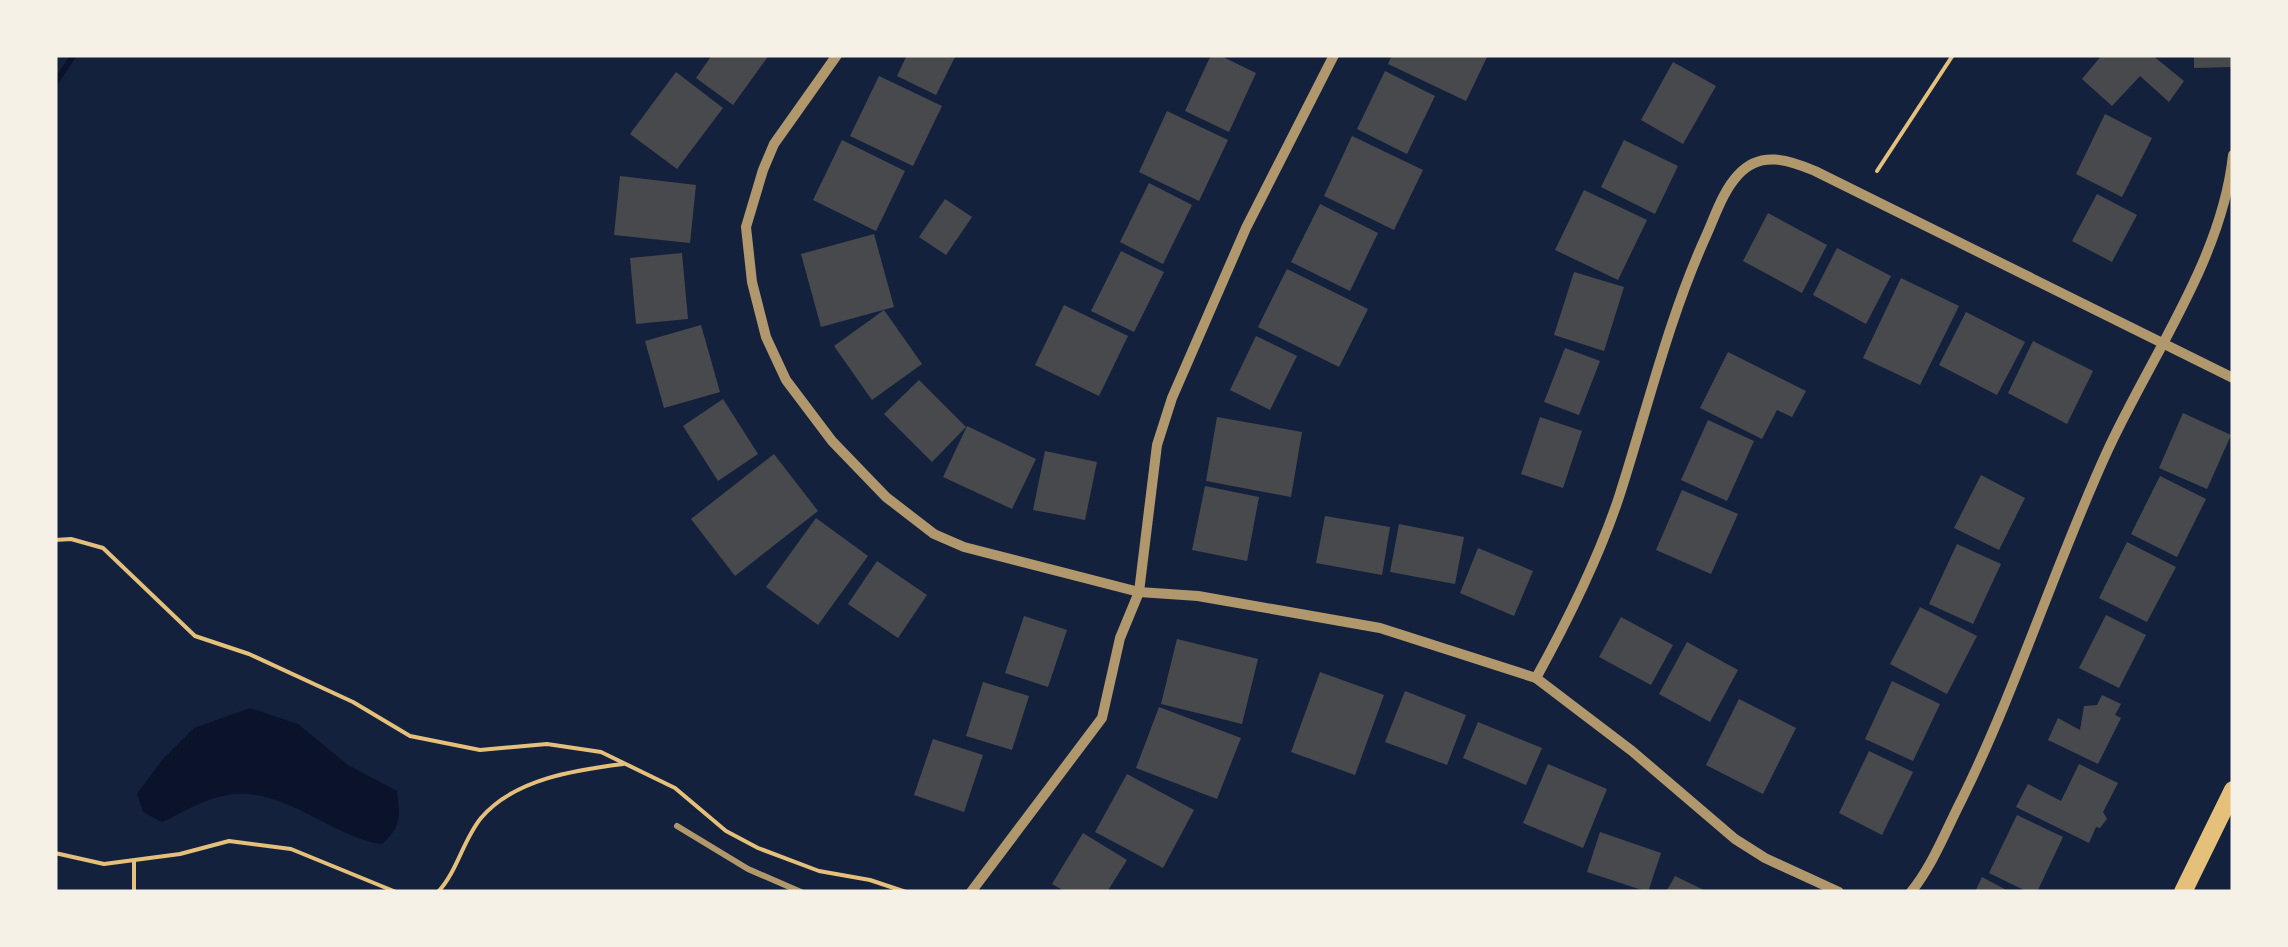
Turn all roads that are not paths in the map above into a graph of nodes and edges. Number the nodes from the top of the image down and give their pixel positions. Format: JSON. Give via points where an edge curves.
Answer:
{"nodes":[{"id":1,"x":837,"y":55,"type":"edge"},
{"id":2,"x":1334,"y":55,"type":"edge"},
{"id":3,"x":2233,"y":155,"type":"edge"},
{"id":4,"x":2162,"y":344,"type":"junction"},
{"id":5,"x":2233,"y":378,"type":"edge"},
{"id":6,"x":1139,"y":592,"type":"junction"},
{"id":7,"x":1536,"y":678,"type":"junction"},
{"id":8,"x":2233,"y":790,"type":"edge"},
{"id":9,"x":678,"y":826,"type":"dead end"},
{"id":10,"x":974,"y":890,"type":"edge"},
{"id":11,"x":801,"y":892,"type":"edge"},
{"id":12,"x":1839,"y":892,"type":"edge"},
{"id":13,"x":1911,"y":892,"type":"edge"},
{"id":14,"x":2183,"y":892,"type":"edge"}],
"edges":[{"from":1,"to":6,"type":"street","via":[[774,144],[746,228],[766,337],[786,380],[872,483],[934,534]]},
{"from":2,"to":6,"type":"street","via":[[1246,228],[1172,398],[1157,445]]},
{"from":3,"to":4,"type":"street","via":[[2229,191],[2210,244]]},
{"from":4,"to":5,"type":"street"},
{"from":4,"to":7,"type":"street","via":[[1814,171],[1786,159],[1760,160],[1738,174],[1685,282],[1612,516]]},
{"from":4,"to":13,"type":"street","via":[[2083,506],[1990,741]]},
{"from":6,"to":7,"type":"street","via":[[1380,628]]},
{"from":6,"to":10,"type":"street","via":[[1120,638],[1102,718]]},
{"from":7,"to":12,"type":"street","via":[[1734,839]]},
{"from":8,"to":14,"type":"main road"},
{"from":9,"to":11,"type":"lane"}]}
